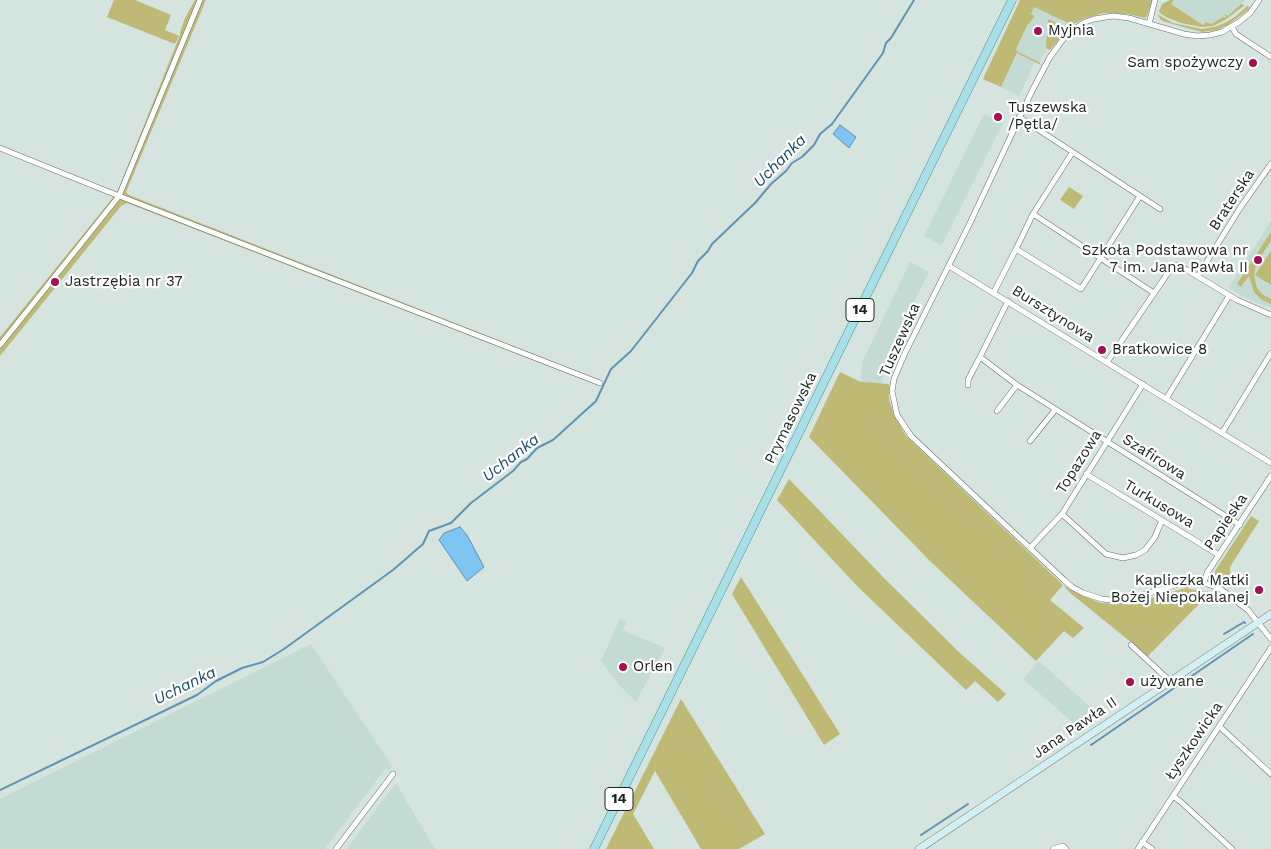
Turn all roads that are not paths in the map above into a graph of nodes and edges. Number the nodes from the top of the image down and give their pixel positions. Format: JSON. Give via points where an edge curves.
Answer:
{"nodes":[{"id":1,"x":200,"y":0,"type":"edge"},
{"id":2,"x":1012,"y":0,"type":"edge"},
{"id":3,"x":1155,"y":0,"type":"edge"},
{"id":4,"x":1260,"y":0,"type":"edge"},
{"id":5,"x":1149,"y":24,"type":"junction"},
{"id":6,"x":1232,"y":27,"type":"junction"},
{"id":7,"x":1271,"y":57,"type":"edge"},
{"id":8,"x":1019,"y":117,"type":"junction"},
{"id":9,"x":0,"y":148,"type":"edge"},
{"id":10,"x":1072,"y":153,"type":"junction"},
{"id":11,"x":1271,"y":164,"type":"edge"},
{"id":12,"x":120,"y":196,"type":"junction"},
{"id":13,"x":1140,"y":196,"type":"junction"},
{"id":14,"x":1160,"y":209,"type":"dead end"},
{"id":15,"x":1032,"y":214,"type":"junction"},
{"id":16,"x":1016,"y":249,"type":"junction"},
{"id":17,"x":1100,"y":258,"type":"junction"},
{"id":18,"x":949,"y":266,"type":"junction"},
{"id":19,"x":1198,"y":276,"type":"junction"},
{"id":20,"x":995,"y":290,"type":"junction"},
{"id":21,"x":1154,"y":293,"type":"junction"},
{"id":22,"x":1229,"y":296,"type":"junction"},
{"id":23,"x":1008,"y":301,"type":"junction"},
{"id":24,"x":1271,"y":314,"type":"edge"},
{"id":25,"x":0,"y":345,"type":"edge"},
{"id":26,"x":1271,"y":353,"type":"edge"},
{"id":27,"x":980,"y":357,"type":"junction"},
{"id":28,"x":1107,"y":362,"type":"junction"},
{"id":29,"x":600,"y":383,"type":"dead end"},
{"id":30,"x":1143,"y":384,"type":"junction"},
{"id":31,"x":968,"y":386,"type":"dead end"},
{"id":32,"x":1017,"y":386,"type":"junction"},
{"id":33,"x":1166,"y":399,"type":"junction"},
{"id":34,"x":1055,"y":410,"type":"junction"},
{"id":35,"x":997,"y":411,"type":"dead end"},
{"id":36,"x":1222,"y":433,"type":"junction"},
{"id":37,"x":1030,"y":441,"type":"dead end"},
{"id":38,"x":1106,"y":442,"type":"junction"},
{"id":39,"x":1271,"y":463,"type":"edge"},
{"id":40,"x":1086,"y":474,"type":"junction"},
{"id":41,"x":1271,"y":476,"type":"edge"},
{"id":42,"x":1062,"y":514,"type":"junction"},
{"id":43,"x":1162,"y":520,"type":"junction"},
{"id":44,"x":1240,"y":525,"type":"junction"},
{"id":45,"x":1030,"y":548,"type":"junction"},
{"id":46,"x":1219,"y":555,"type":"junction"},
{"id":47,"x":1204,"y":583,"type":"junction"},
{"id":48,"x":1271,"y":614,"type":"edge"},
{"id":49,"x":1258,"y":623,"type":"junction"},
{"id":50,"x":1271,"y":640,"type":"edge"},
{"id":51,"x":1131,"y":645,"type":"dead end"},
{"id":52,"x":1271,"y":648,"type":"edge"},
{"id":53,"x":1170,"y":681,"type":"junction"},
{"id":54,"x":1219,"y":726,"type":"junction"},
{"id":55,"x":393,"y":774,"type":"dead end"},
{"id":56,"x":1271,"y":774,"type":"edge"},
{"id":57,"x":1173,"y":796,"type":"junction"},
{"id":58,"x":1142,"y":842,"type":"junction"},
{"id":59,"x":336,"y":849,"type":"edge"},
{"id":60,"x":594,"y":849,"type":"edge"},
{"id":61,"x":919,"y":849,"type":"edge"},
{"id":62,"x":1053,"y":849,"type":"edge"},
{"id":63,"x":1066,"y":849,"type":"edge"},
{"id":64,"x":1138,"y":849,"type":"edge"},
{"id":65,"x":1152,"y":849,"type":"edge"},
{"id":66,"x":1232,"y":849,"type":"edge"}],
"edges":[{"from":1,"to":12,"type":"street"},
{"from":2,"to":60,"type":"main road","name":"Prymasowska","number":"14"},
{"from":3,"to":5,"type":"street"},
{"from":4,"to":6,"type":"street","name":"Tuszewska"},
{"from":5,"to":6,"type":"street","name":"Tuszewska","via":[[1197,36],[1215,34]]},
{"from":5,"to":8,"type":"street","name":"Tuszewska","via":[[1113,16],[1094,18],[1076,27],[1050,57]]},
{"from":6,"to":7,"type":"street","via":[[1236,34]]},
{"from":8,"to":10,"type":"street"},
{"from":8,"to":18,"type":"street","name":"Tuszewska"},
{"from":9,"to":12,"type":"street"},
{"from":10,"to":13,"type":"street"},
{"from":10,"to":15,"type":"street"},
{"from":11,"to":19,"type":"street","name":"Braterska"},
{"from":12,"to":25,"type":"street"},
{"from":12,"to":29,"type":"street"},
{"from":13,"to":14,"type":"street"},
{"from":13,"to":17,"type":"street"},
{"from":15,"to":16,"type":"street"},
{"from":15,"to":17,"type":"street"},
{"from":16,"to":17,"type":"street","via":[[1081,289]]},
{"from":16,"to":20,"type":"street"},
{"from":17,"to":21,"type":"street"},
{"from":18,"to":20,"type":"street","name":"Bursztynowa"},
{"from":18,"to":45,"type":"street","name":"Tuszewska","via":[[898,368],[892,391],[897,415],[911,436]]},
{"from":19,"to":21,"type":"street","via":[[1183,267],[1172,267]]},
{"from":19,"to":22,"type":"street"},
{"from":20,"to":23,"type":"street","name":"Bursztynowa"},
{"from":21,"to":28,"type":"street"},
{"from":22,"to":24,"type":"street"},
{"from":22,"to":33,"type":"street"},
{"from":23,"to":27,"type":"street"},
{"from":23,"to":28,"type":"street","name":"Bursztynowa"},
{"from":26,"to":36,"type":"street"},
{"from":27,"to":31,"type":"street"},
{"from":27,"to":32,"type":"street","name":"Szafirowa"},
{"from":28,"to":30,"type":"street","name":"Bursztynowa"},
{"from":30,"to":33,"type":"street","name":"Bursztynowa"},
{"from":30,"to":38,"type":"street","name":"Topazowa"},
{"from":32,"to":34,"type":"street","name":"Szafirowa"},
{"from":32,"to":35,"type":"street"},
{"from":33,"to":36,"type":"street","name":"Bursztynowa"},
{"from":34,"to":37,"type":"street"},
{"from":34,"to":38,"type":"street","name":"Szafirowa"},
{"from":36,"to":39,"type":"street","name":"Bursztynowa"},
{"from":38,"to":40,"type":"street","name":"Topazowa"},
{"from":38,"to":44,"type":"street","name":"Szafirowa"},
{"from":40,"to":42,"type":"street","name":"Topazowa"},
{"from":40,"to":43,"type":"street","name":"Turkusowa"},
{"from":41,"to":44,"type":"street","name":"Papieska"},
{"from":42,"to":43,"type":"street","via":[[1106,554],[1123,558],[1145,550]]},
{"from":42,"to":45,"type":"street","name":"Topazowa"},
{"from":43,"to":46,"type":"street","name":"Turkusowa"},
{"from":44,"to":46,"type":"street","name":"Papieska"},
{"from":45,"to":47,"type":"street","name":"Tuszewska","via":[[1068,584],[1102,600],[1127,600],[1182,582]]},
{"from":46,"to":47,"type":"street","name":"Papieska"},
{"from":47,"to":49,"type":"street","name":"Tuszewska","via":[[1232,597]]},
{"from":48,"to":49,"type":"street","name":"Jana Pawła II"},
{"from":49,"to":50,"type":"street","name":"Tuszewska"},
{"from":49,"to":53,"type":"street","name":"Jana Pawła II"},
{"from":51,"to":53,"type":"street"},
{"from":52,"to":54,"type":"street","name":"Łyszkowicka"},
{"from":53,"to":61,"type":"street","name":"Jana Pawła II"},
{"from":54,"to":56,"type":"street"},
{"from":54,"to":57,"type":"street","name":"Łyszkowicka"},
{"from":55,"to":59,"type":"street"},
{"from":57,"to":58,"type":"street","name":"Łyszkowicka"},
{"from":57,"to":66,"type":"street"},
{"from":58,"to":64,"type":"street","name":"Łyszkowicka"},
{"from":58,"to":65,"type":"street"},
{"from":62,"to":63,"type":"street","via":[[1062,846]]}]}
